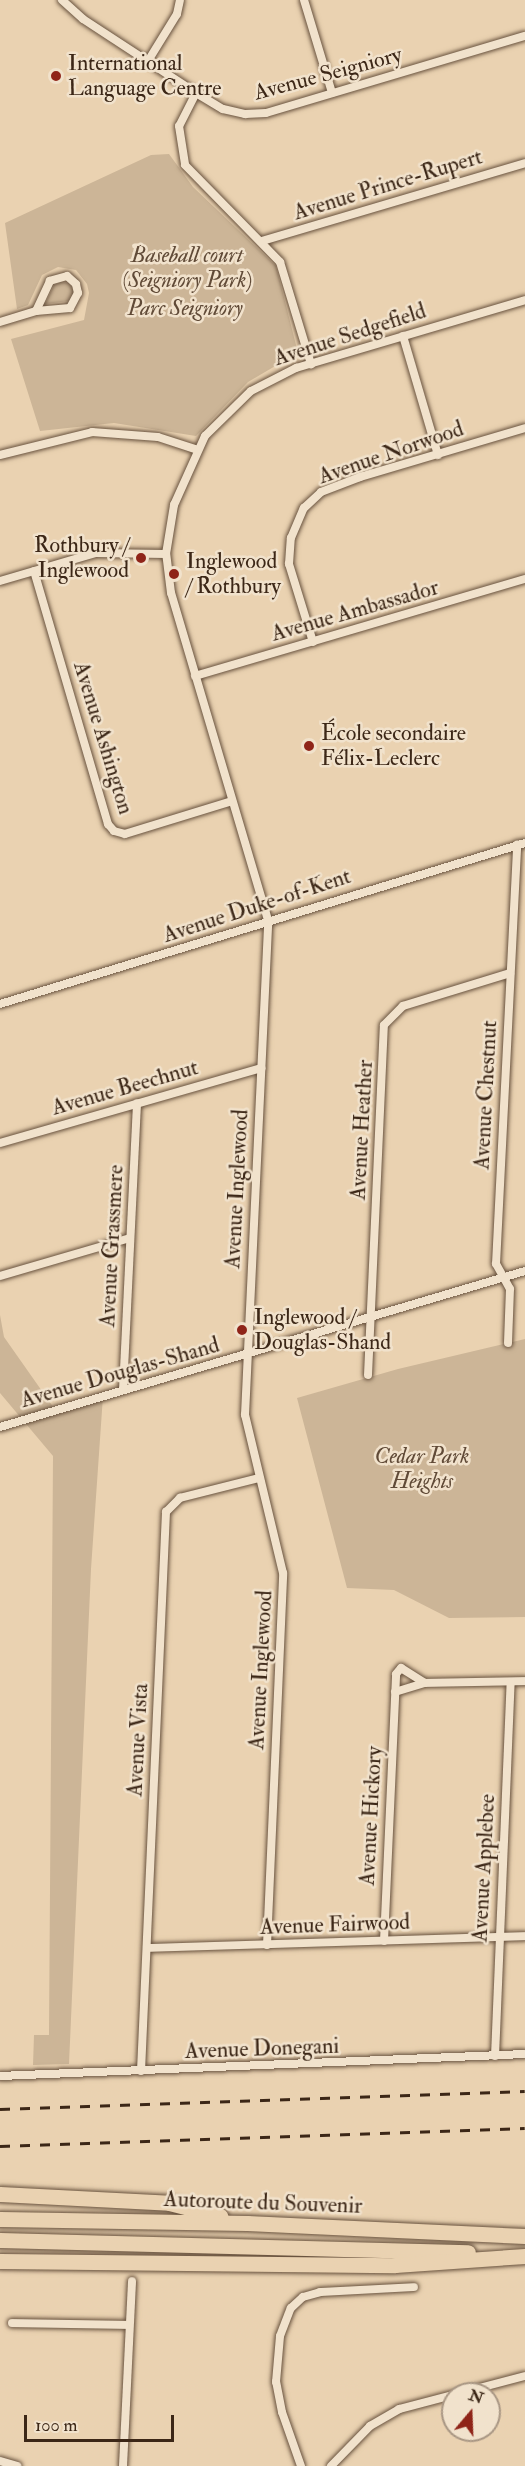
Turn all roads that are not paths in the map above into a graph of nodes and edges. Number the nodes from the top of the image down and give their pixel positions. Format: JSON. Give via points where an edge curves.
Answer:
{"nodes":[{"id":1,"x":62,"y":0,"type":"edge"},
{"id":2,"x":180,"y":0,"type":"edge"},
{"id":3,"x":304,"y":0,"type":"edge"},
{"id":4,"x":525,"y":36,"type":"edge"},
{"id":5,"x":148,"y":61,"type":"junction"},
{"id":6,"x":196,"y":93,"type":"junction"},
{"id":7,"x":332,"y":93,"type":"junction"},
{"id":8,"x":525,"y":163,"type":"edge"},
{"id":9,"x":262,"y":241,"type":"junction"},
{"id":10,"x":525,"y":300,"type":"edge"},
{"id":11,"x":36,"y":311,"type":"junction"},
{"id":12,"x":0,"y":322,"type":"edge"},
{"id":13,"x":403,"y":336,"type":"junction"},
{"id":14,"x":311,"y":364,"type":"junction"},
{"id":15,"x":525,"y":428,"type":"edge"},
{"id":16,"x":196,"y":449,"type":"junction"},
{"id":17,"x":0,"y":455,"type":"edge"},
{"id":18,"x":438,"y":455,"type":"junction"},
{"id":19,"x":166,"y":554,"type":"junction"},
{"id":20,"x":34,"y":571,"type":"junction"},
{"id":21,"x":525,"y":579,"type":"edge"},
{"id":22,"x":0,"y":581,"type":"edge"},
{"id":23,"x":313,"y":642,"type":"junction"},
{"id":24,"x":195,"y":676,"type":"junction"},
{"id":25,"x":232,"y":801,"type":"junction"},
{"id":26,"x":521,"y":844,"type":"edge"},
{"id":27,"x":268,"y":920,"type":"junction"},
{"id":28,"x":510,"y":973,"type":"junction"},
{"id":29,"x":0,"y":1004,"type":"edge"},
{"id":30,"x":261,"y":1068,"type":"junction"},
{"id":31,"x":137,"y":1103,"type":"junction"},
{"id":32,"x":0,"y":1143,"type":"edge"},
{"id":33,"x":130,"y":1238,"type":"junction"},
{"id":34,"x":525,"y":1270,"type":"edge"},
{"id":35,"x":0,"y":1276,"type":"edge"},
{"id":36,"x":502,"y":1277,"type":"junction"},
{"id":37,"x":371,"y":1315,"type":"junction"},
{"id":38,"x":508,"y":1343,"type":"dead end"},
{"id":39,"x":248,"y":1354,"type":"junction"},
{"id":40,"x":368,"y":1375,"type":"dead end"},
{"id":41,"x":123,"y":1390,"type":"junction"},
{"id":42,"x":0,"y":1427,"type":"edge"},
{"id":43,"x":259,"y":1478,"type":"junction"},
{"id":44,"x":525,"y":1681,"type":"edge"},
{"id":45,"x":511,"y":1682,"type":"junction"},
{"id":46,"x":425,"y":1683,"type":"junction"},
{"id":47,"x":395,"y":1692,"type":"junction"},
{"id":48,"x":525,"y":1936,"type":"edge"},
{"id":49,"x":499,"y":1937,"type":"junction"},
{"id":50,"x":384,"y":1941,"type":"junction"},
{"id":51,"x":267,"y":1945,"type":"junction"},
{"id":52,"x":147,"y":1948,"type":"junction"},
{"id":53,"x":525,"y":2054,"type":"edge"},
{"id":54,"x":495,"y":2056,"type":"junction"},
{"id":55,"x":141,"y":2072,"type":"junction"},
{"id":56,"x":0,"y":2076,"type":"edge"},
{"id":57,"x":0,"y":2194,"type":"edge"},
{"id":58,"x":0,"y":2219,"type":"edge"},
{"id":59,"x":247,"y":2223,"type":"junction"},
{"id":60,"x":525,"y":2236,"type":"edge"},
{"id":61,"x":0,"y":2240,"type":"edge"},
{"id":62,"x":525,"y":2256,"type":"edge"},
{"id":63,"x":0,"y":2260,"type":"edge"},
{"id":64,"x":132,"y":2281,"type":"dead end"},
{"id":65,"x":414,"y":2287,"type":"dead end"},
{"id":66,"x":12,"y":2323,"type":"dead end"},
{"id":67,"x":129,"y":2325,"type":"junction"},
{"id":68,"x":525,"y":2376,"type":"edge"},
{"id":69,"x":3,"y":2463,"type":"edge"},
{"id":70,"x":18,"y":2466,"type":"edge"},
{"id":71,"x":123,"y":2466,"type":"edge"},
{"id":72,"x":302,"y":2466,"type":"edge"},
{"id":73,"x":331,"y":2466,"type":"edge"}],
"edges":[{"from":1,"to":5,"type":"street","name":"Avenue Seigniory","via":[[83,19]]},
{"from":2,"to":5,"type":"street","via":[[177,14]]},
{"from":3,"to":7,"type":"street"},
{"from":4,"to":7,"type":"street","name":"Avenue Seigniory"},
{"from":5,"to":6,"type":"street","name":"Avenue Seigniory"},
{"from":6,"to":7,"type":"street","name":"Avenue Seigniory","via":[[223,109],[245,114],[266,113]]},
{"from":6,"to":9,"type":"street","via":[[179,126],[184,165]]},
{"from":8,"to":9,"type":"street","name":"Avenue Prince-Rupert"},
{"from":9,"to":14,"type":"street","via":[[280,262]]},
{"from":10,"to":13,"type":"street","name":"Avenue Sedgefield"},
{"from":11,"to":11,"type":"street","via":[[70,308],[78,293],[76,284],[67,276],[50,281]]},
{"from":11,"to":12,"type":"street"},
{"from":13,"to":14,"type":"street","name":"Avenue Sedgefield"},
{"from":13,"to":18,"type":"street"},
{"from":14,"to":16,"type":"street","name":"Avenue Sedgefield","via":[[251,391],[221,416]]},
{"from":15,"to":18,"type":"street","name":"Avenue Norwood"},
{"from":16,"to":17,"type":"street","via":[[158,437],[92,432]]},
{"from":16,"to":19,"type":"street","name":"Avenue Inglewood","via":[[174,505]]},
{"from":18,"to":23,"type":"street","name":"Avenue Norwood","via":[[321,492],[304,508],[291,537],[289,564]]},
{"from":19,"to":20,"type":"street","via":[[96,553]]},
{"from":19,"to":24,"type":"street","name":"Avenue Inglewood","via":[[171,593]]},
{"from":20,"to":22,"type":"street"},
{"from":20,"to":25,"type":"street","name":"Avenue Ashington","via":[[108,824],[114,831],[125,834]]},
{"from":21,"to":23,"type":"street","name":"Avenue Ambassador"},
{"from":23,"to":24,"type":"street","name":"Avenue Ambassador"},
{"from":24,"to":25,"type":"street","name":"Avenue Inglewood"},
{"from":25,"to":27,"type":"street","name":"Avenue Inglewood"},
{"from":26,"to":27,"type":"street","name":"Avenue Duke-of-Kent"},
{"from":26,"to":28,"type":"street","name":"Avenue Chestnut"},
{"from":27,"to":29,"type":"street","name":"Avenue Duke-of-Kent","via":[[255,929]]},
{"from":27,"to":30,"type":"street","name":"Avenue Inglewood"},
{"from":28,"to":36,"type":"street","name":"Avenue Chestnut","via":[[496,1264]]},
{"from":28,"to":37,"type":"street","name":"Avenue Heather","via":[[403,1006],[384,1025]]},
{"from":30,"to":31,"type":"street","name":"Avenue Beechnut"},
{"from":30,"to":39,"type":"street","name":"Avenue Inglewood"},
{"from":31,"to":32,"type":"street","name":"Avenue Beechnut"},
{"from":31,"to":33,"type":"street","name":"Avenue Grassmere"},
{"from":33,"to":35,"type":"street"},
{"from":33,"to":41,"type":"street","name":"Avenue Grassmere"},
{"from":34,"to":36,"type":"street","name":"Avenue Douglas-Shand"},
{"from":36,"to":37,"type":"street","name":"Avenue Douglas-Shand"},
{"from":36,"to":38,"type":"street","name":"Avenue Chestnut","via":[[510,1289]]},
{"from":37,"to":39,"type":"street","name":"Avenue Douglas-Shand"},
{"from":37,"to":40,"type":"street","name":"Avenue Heather"},
{"from":39,"to":41,"type":"street","name":"Avenue Douglas-Shand"},
{"from":39,"to":43,"type":"street","name":"Avenue Inglewood","via":[[244,1415]]},
{"from":41,"to":42,"type":"street","name":"Avenue Douglas-Shand"},
{"from":43,"to":51,"type":"street","name":"Avenue Inglewood","via":[[283,1573]]},
{"from":43,"to":52,"type":"street","name":"Avenue Vista","via":[[180,1498],[166,1512]]},
{"from":44,"to":45,"type":"street","name":"Avenue Hickory"},
{"from":45,"to":46,"type":"street","name":"Avenue Hickory"},
{"from":45,"to":49,"type":"street","name":"Avenue Applebee"},
{"from":46,"to":47,"type":"street","name":"Avenue Hickory"},
{"from":46,"to":47,"type":"street","name":"Avenue Hickory","via":[[401,1668],[396,1674]]},
{"from":47,"to":50,"type":"street","name":"Avenue Hickory"},
{"from":48,"to":49,"type":"street","name":"Avenue Fairwood"},
{"from":49,"to":50,"type":"street","name":"Avenue Fairwood"},
{"from":49,"to":54,"type":"street","name":"Avenue Applebee"},
{"from":50,"to":51,"type":"street","name":"Avenue Fairwood"},
{"from":51,"to":52,"type":"street","name":"Avenue Fairwood"},
{"from":52,"to":55,"type":"street","name":"Avenue Vista"},
{"from":53,"to":54,"type":"street","name":"Avenue Donegani"},
{"from":54,"to":55,"type":"street","name":"Avenue Donegani"},
{"from":55,"to":56,"type":"street","name":"Avenue Donegani"},
{"from":57,"to":59,"type":"highway","via":[[169,2203]]},
{"from":58,"to":59,"type":"highway","name":"Autoroute du Souvenir"},
{"from":59,"to":60,"type":"highway","name":"Autoroute du Souvenir"},
{"from":61,"to":62,"type":"highway","name":"Autoroute du Souvenir","via":[[221,2243]]},
{"from":62,"to":63,"type":"highway","via":[[386,2265]]},
{"from":64,"to":67,"type":"street"},
{"from":65,"to":72,"type":"street","via":[[320,2292],[303,2297],[291,2308],[278,2349],[279,2403]]},
{"from":66,"to":67,"type":"street"},
{"from":67,"to":71,"type":"street"},
{"from":68,"to":73,"type":"street","via":[[399,2409],[370,2426]]},
{"from":69,"to":70,"type":"street"}]}
